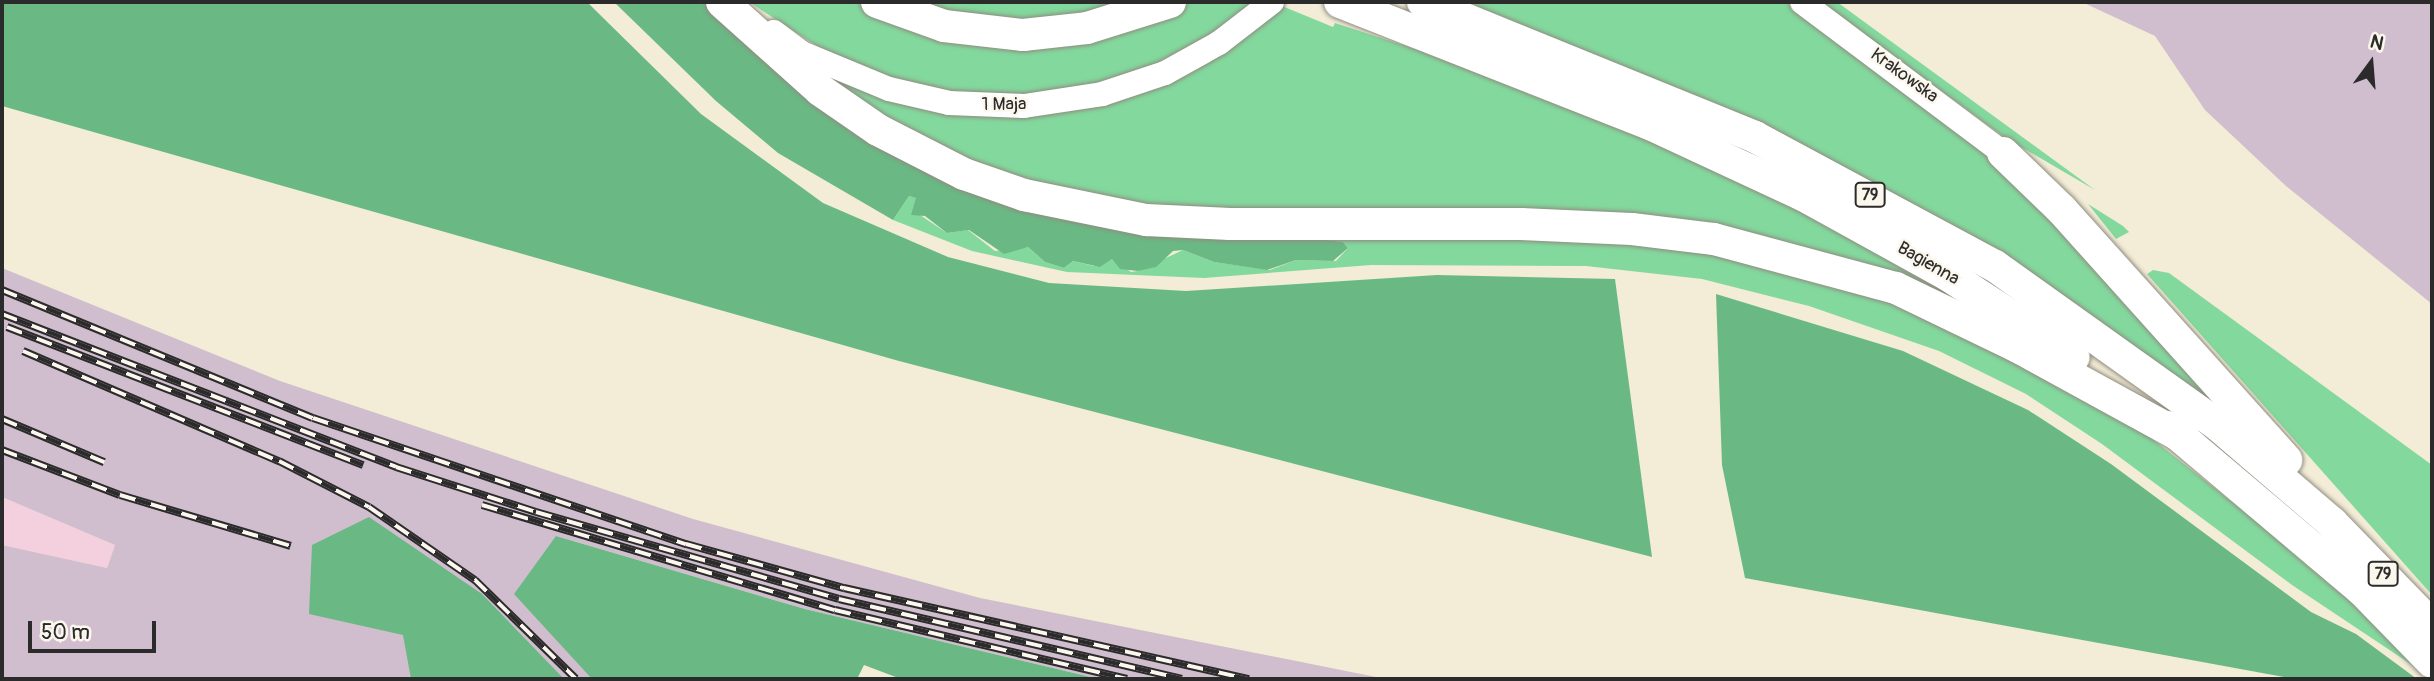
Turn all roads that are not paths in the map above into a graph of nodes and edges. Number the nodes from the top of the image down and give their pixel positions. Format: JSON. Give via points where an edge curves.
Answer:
{"nodes":[{"id":1,"x":722,"y":2,"type":"edge"},
{"id":2,"x":735,"y":2,"type":"edge"},
{"id":3,"x":877,"y":2,"type":"edge"},
{"id":4,"x":1170,"y":2,"type":"edge"},
{"id":5,"x":1272,"y":2,"type":"edge"},
{"id":6,"x":1340,"y":2,"type":"edge"},
{"id":7,"x":1423,"y":2,"type":"edge"},
{"id":8,"x":1802,"y":2,"type":"edge"},
{"id":9,"x":2003,"y":153,"type":"joint"},
{"id":10,"x":2184,"y":438,"type":"junction"},
{"id":11,"x":2332,"y":523,"type":"junction"},
{"id":12,"x":2432,"y":626,"type":"edge"},
{"id":13,"x":2432,"y":662,"type":"edge"}],
"edges":[{"from":1,"to":10,"type":"main road","via":[[801,74],[860,118],[964,174],[1024,195],[1146,220],[1230,225],[1546,225],[1714,239],[1896,288],[2018,347]]},
{"from":2,"to":5,"type":"street","name":"1 Maja","via":[[803,53],[858,78],[937,101],[1002,106],[1066,102],[1148,80],[1202,54]]},
{"from":3,"to":4,"type":"main road","via":[[944,26],[1023,35],[1087,29]]},
{"from":6,"to":10,"type":"main road","name":"Bagienna","number":"79","via":[[1650,124],[1803,195],[1948,275],[2086,365]]},
{"from":7,"to":11,"type":"main road","name":"Bagienna","number":"79","via":[[1755,137],[1996,266],[2209,419]]},
{"from":8,"to":9,"type":"street","name":"Krakowska"},
{"from":9,"to":11,"type":"main road","via":[[2119,272],[2307,483]]},
{"from":10,"to":13,"type":"main road","name":"Bagienna","number":"79","via":[[2363,591]]},
{"from":11,"to":12,"type":"main road","name":"Bagienna","number":"79"}]}
